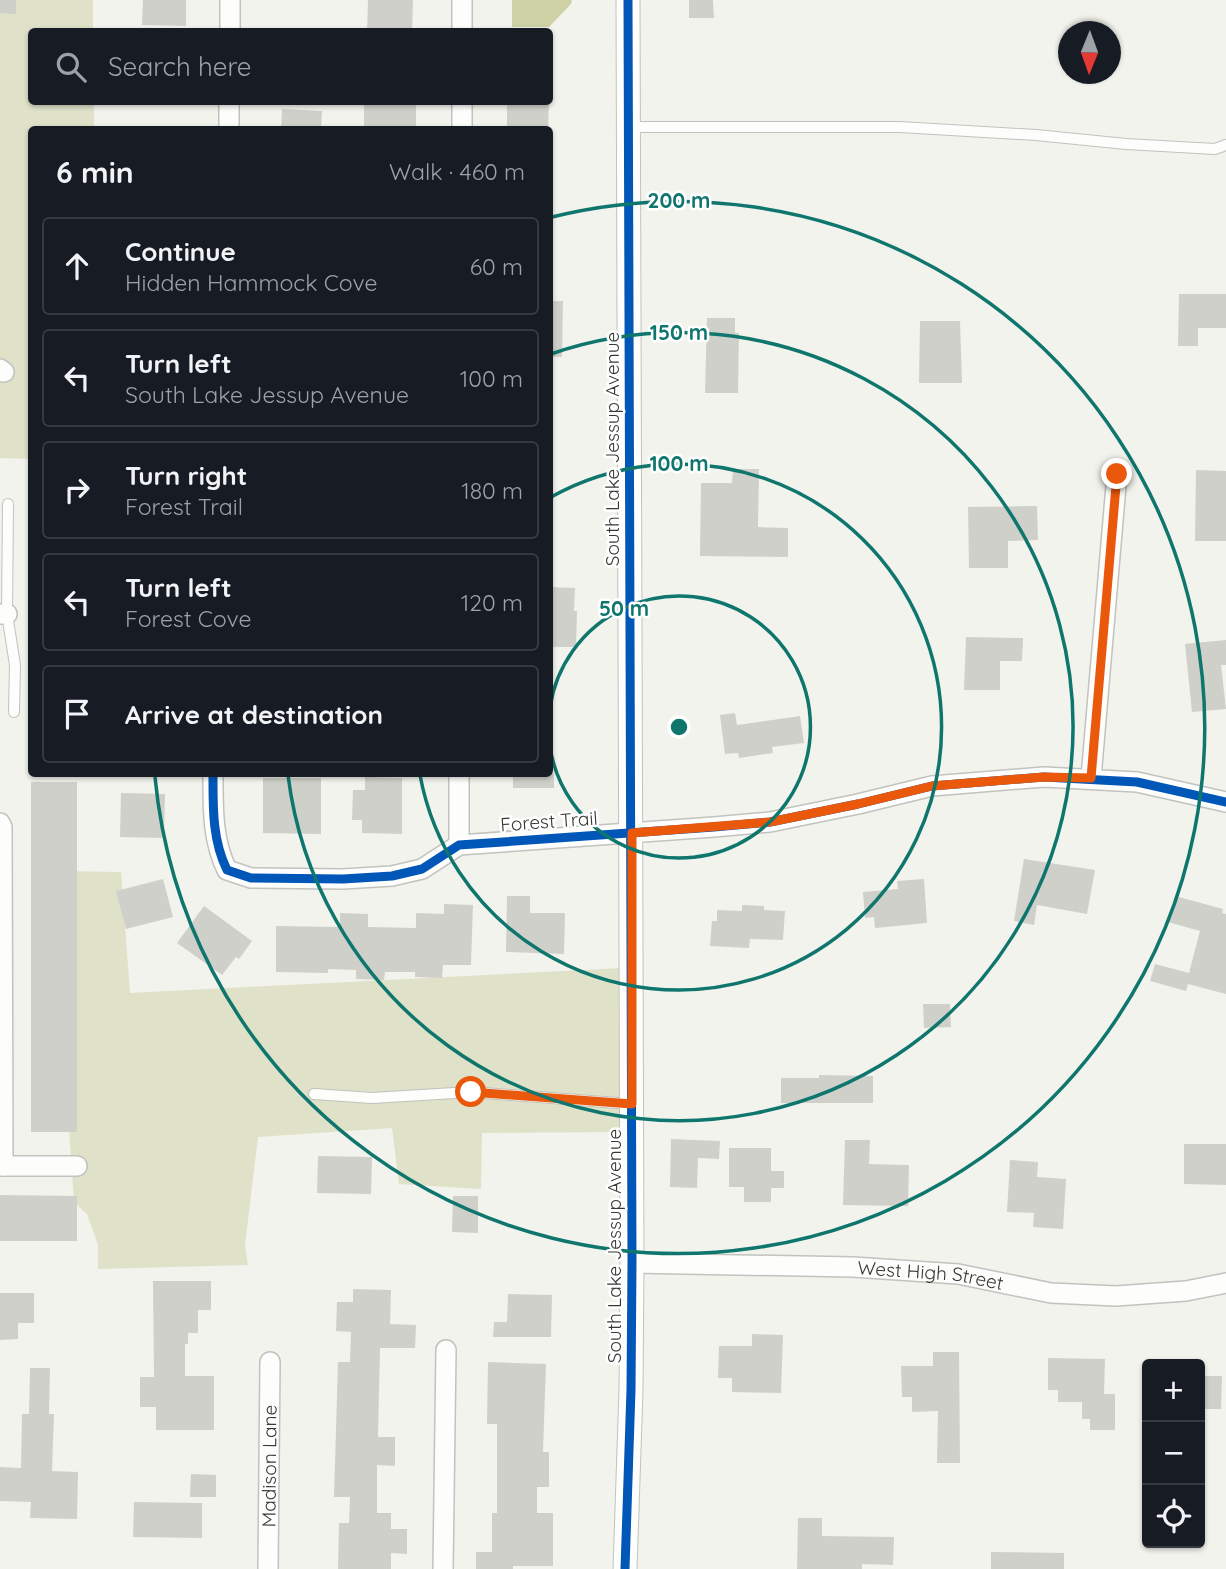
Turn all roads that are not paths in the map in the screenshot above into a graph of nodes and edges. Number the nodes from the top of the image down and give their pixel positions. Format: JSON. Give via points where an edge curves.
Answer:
{"nodes":[{"id":1,"x":230,"y":0,"type":"edge"},
{"id":2,"x":462,"y":0,"type":"edge"},
{"id":3,"x":628,"y":0,"type":"edge"},
{"id":4,"x":230,"y":28,"type":"edge"},
{"id":5,"x":462,"y":28,"type":"edge"},
{"id":6,"x":229,"y":105,"type":"edge"},
{"id":7,"x":462,"y":105,"type":"edge"},
{"id":8,"x":229,"y":126,"type":"edge"},
{"id":9,"x":462,"y":126,"type":"edge"},
{"id":10,"x":628,"y":127,"type":"junction"},
{"id":11,"x":1226,"y":145,"type":"edge"},
{"id":12,"x":1117,"y":474,"type":"dead end"},
{"id":13,"x":8,"y":504,"type":"dead end"},
{"id":14,"x":4,"y":614,"type":"edge"},
{"id":15,"x":15,"y":712,"type":"dead end"},
{"id":16,"x":213,"y":777,"type":"edge"},
{"id":17,"x":459,"y":777,"type":"edge"},
{"id":18,"x":1091,"y":778,"type":"junction"},
{"id":19,"x":1226,"y":802,"type":"edge"},
{"id":20,"x":0,"y":823,"type":"edge"},
{"id":21,"x":632,"y":833,"type":"junction"},
{"id":22,"x":459,"y":845,"type":"junction"},
{"id":23,"x":1,"y":988,"type":"edge"},
{"id":24,"x":314,"y":1094,"type":"dead end"},
{"id":25,"x":632,"y":1104,"type":"junction"},
{"id":26,"x":1,"y":1166,"type":"edge"},
{"id":27,"x":77,"y":1166,"type":"dead end"},
{"id":28,"x":632,"y":1262,"type":"junction"},
{"id":29,"x":1226,"y":1283,"type":"edge"},
{"id":30,"x":446,"y":1350,"type":"dead end"},
{"id":31,"x":270,"y":1362,"type":"dead end"},
{"id":32,"x":268,"y":1569,"type":"edge"},
{"id":33,"x":443,"y":1569,"type":"edge"},
{"id":34,"x":625,"y":1569,"type":"edge"}],
"edges":[{"from":1,"to":4,"type":"street"},
{"from":2,"to":5,"type":"street"},
{"from":3,"to":10,"type":"street","name":"South Lake Jessup Avenue"},
{"from":6,"to":8,"type":"street"},
{"from":7,"to":9,"type":"street"},
{"from":10,"to":11,"type":"lane","via":[[900,127],[1202,149]]},
{"from":10,"to":21,"type":"street","name":"South Lake Jessup Avenue"},
{"from":12,"to":18,"type":"street"},
{"from":13,"to":14,"type":"lane"},
{"from":14,"to":15,"type":"lane","via":[[15,665]]},
{"from":16,"to":22,"type":"street","name":"Forest Trail","via":[[221,857],[227,870],[251,878],[392,876],[422,869]]},
{"from":17,"to":22,"type":"street"},
{"from":18,"to":19,"type":"street","name":"Forest Trail","via":[[1137,782]]},
{"from":18,"to":21,"type":"street","name":"Forest Trail","via":[[932,786],[770,822]]},
{"from":20,"to":23,"type":"street"},
{"from":21,"to":22,"type":"street","name":"Forest Trail"},
{"from":21,"to":25,"type":"street","name":"South Lake Jessup Avenue"},
{"from":23,"to":26,"type":"street"},
{"from":24,"to":25,"type":"lane","via":[[372,1098],[471,1092]]},
{"from":25,"to":28,"type":"street","name":"South Lake Jessup Avenue"},
{"from":26,"to":27,"type":"street"},
{"from":28,"to":29,"type":"street","name":"West High Street","via":[[958,1274],[1051,1293],[1116,1296]]},
{"from":28,"to":34,"type":"street","name":"South Lake Jessup Avenue"},
{"from":30,"to":33,"type":"street"},
{"from":31,"to":32,"type":"street","name":"Madison Lane"}]}
